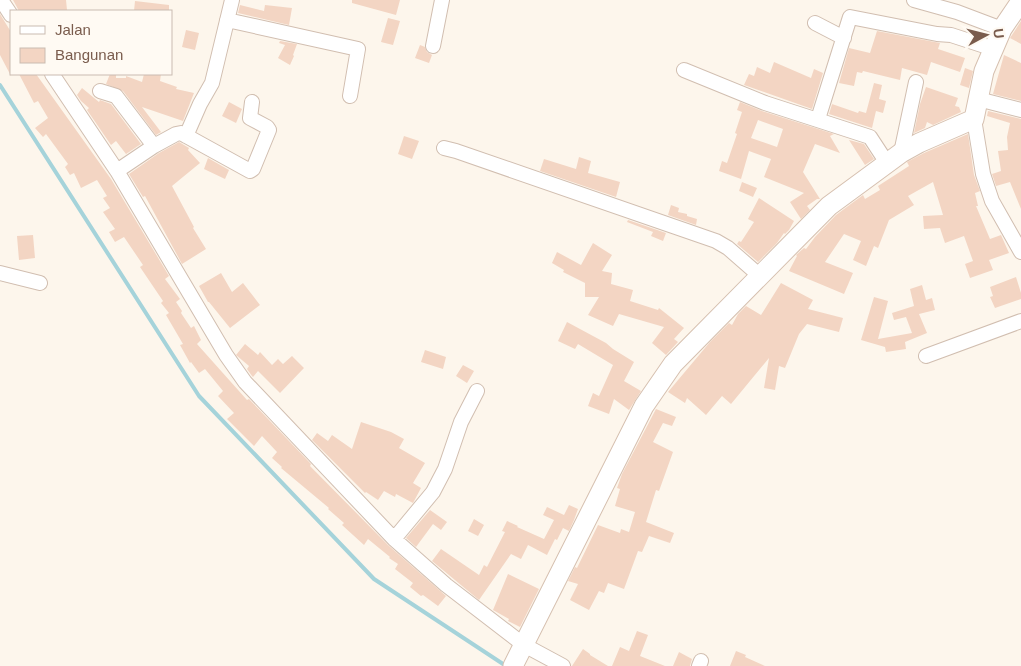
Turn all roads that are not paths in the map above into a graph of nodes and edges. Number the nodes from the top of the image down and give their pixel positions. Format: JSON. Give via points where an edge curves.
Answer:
{"nodes":[{"id":1,"x":232,"y":0,"type":"edge"},
{"id":2,"x":442,"y":0,"type":"edge"},
{"id":3,"x":914,"y":0,"type":"edge"},
{"id":4,"x":1021,"y":1,"type":"edge"},
{"id":5,"x":1,"y":3,"type":"edge"},
{"id":6,"x":10,"y":14,"type":"edge"},
{"id":7,"x":228,"y":20,"type":"junction"},
{"id":8,"x":815,"y":23,"type":"dead end"},
{"id":9,"x":1002,"y":29,"type":"junction"},
{"id":10,"x":844,"y":38,"type":"junction"},
{"id":11,"x":433,"y":46,"type":"dead end"},
{"id":12,"x":994,"y":49,"type":"junction"},
{"id":13,"x":684,"y":70,"type":"dead end"},
{"id":14,"x":53,"y":75,"type":"edge"},
{"id":15,"x":916,"y":82,"type":"dead end"},
{"id":16,"x":100,"y":91,"type":"dead end"},
{"id":17,"x":350,"y":96,"type":"dead end"},
{"id":18,"x":978,"y":99,"type":"junction"},
{"id":19,"x":252,"y":102,"type":"dead end"},
{"id":20,"x":1021,"y":110,"type":"edge"},
{"id":21,"x":818,"y":119,"type":"junction"},
{"id":22,"x":974,"y":119,"type":"junction"},
{"id":23,"x":186,"y":136,"type":"junction"},
{"id":24,"x":154,"y":146,"type":"junction"},
{"id":25,"x":444,"y":148,"type":"dead end"},
{"id":26,"x":894,"y":158,"type":"junction"},
{"id":27,"x":117,"y":170,"type":"junction"},
{"id":28,"x":1021,"y":252,"type":"edge"},
{"id":29,"x":0,"y":273,"type":"edge"},
{"id":30,"x":760,"y":276,"type":"junction"},
{"id":31,"x":40,"y":283,"type":"dead end"},
{"id":32,"x":1021,"y":321,"type":"edge"},
{"id":33,"x":926,"y":356,"type":"dead end"},
{"id":34,"x":476,"y":391,"type":"dead end"},
{"id":35,"x":394,"y":539,"type":"junction"},
{"id":36,"x":518,"y":656,"type":"edge"},
{"id":37,"x":563,"y":666,"type":"edge"}],
"edges":[{"from":1,"to":7,"type":"street"},
{"from":2,"to":11,"type":"street"},
{"from":3,"to":9,"type":"street"},
{"from":4,"to":9,"type":"street"},
{"from":5,"to":6,"type":"street"},
{"from":7,"to":17,"type":"street","via":[[358,49]]},
{"from":7,"to":23,"type":"street","via":[[210,88]]},
{"from":8,"to":10,"type":"street"},
{"from":9,"to":12,"type":"street"},
{"from":10,"to":12,"type":"street","via":[[850,17],[950,35]]},
{"from":10,"to":21,"type":"street"},
{"from":12,"to":18,"type":"street","via":[[984,71]]},
{"from":13,"to":21,"type":"street","via":[[765,103]]},
{"from":14,"to":27,"type":"street"},
{"from":15,"to":26,"type":"street"},
{"from":16,"to":24,"type":"street","via":[[116,96]]},
{"from":18,"to":20,"type":"street"},
{"from":18,"to":22,"type":"street"},
{"from":19,"to":23,"type":"street","via":[[250,118],[269,130],[250,171]]},
{"from":21,"to":26,"type":"street","via":[[870,137]]},
{"from":22,"to":26,"type":"street","via":[[919,143]]},
{"from":22,"to":28,"type":"street","via":[[983,174],[992,201]]},
{"from":23,"to":24,"type":"street","via":[[178,133]]},
{"from":24,"to":27,"type":"street"},
{"from":25,"to":30,"type":"street","via":[[716,241]]},
{"from":26,"to":30,"type":"street","via":[[830,206]]},
{"from":27,"to":35,"type":"street","via":[[245,382]]},
{"from":29,"to":31,"type":"street"},
{"from":30,"to":36,"type":"street","via":[[673,364],[644,406]]},
{"from":32,"to":33,"type":"street"},
{"from":34,"to":35,"type":"street","via":[[433,492]]},
{"from":35,"to":36,"type":"street"},
{"from":36,"to":37,"type":"street"}]}
